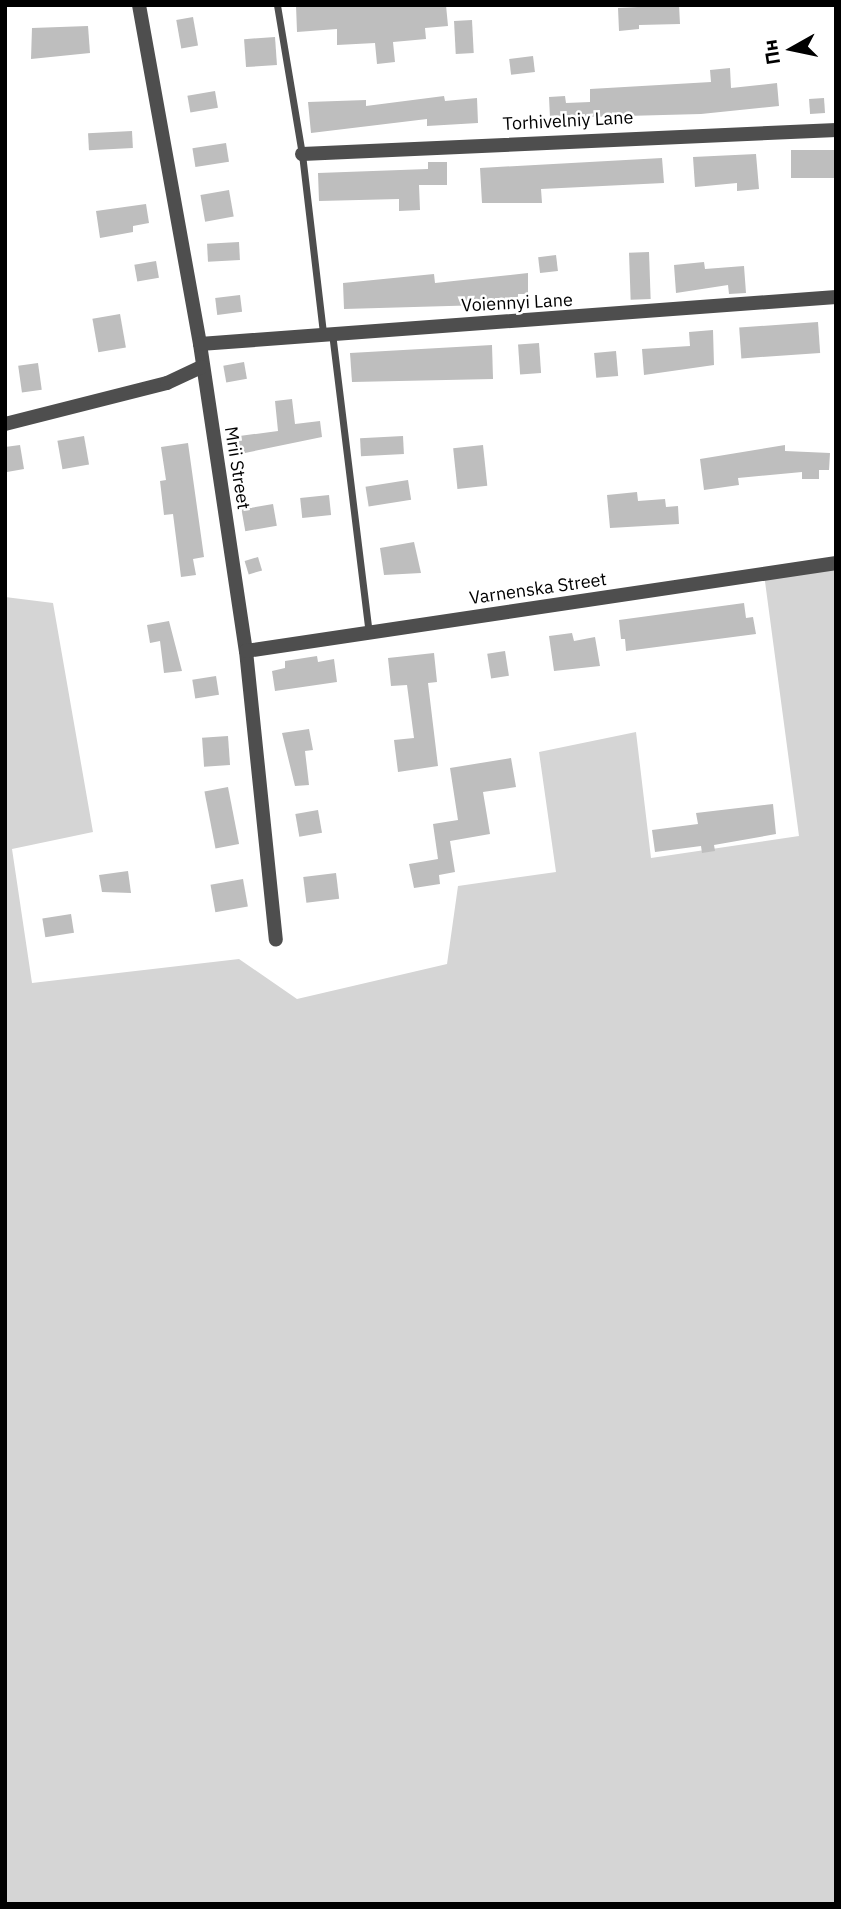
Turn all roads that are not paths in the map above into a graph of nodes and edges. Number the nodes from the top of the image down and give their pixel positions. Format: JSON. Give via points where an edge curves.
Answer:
{"nodes":[{"id":1,"x":139,"y":5,"type":"edge"},
{"id":2,"x":277,"y":5,"type":"edge"},
{"id":3,"x":836,"y":130,"type":"edge"},
{"id":4,"x":302,"y":154,"type":"junction"},
{"id":5,"x":836,"y":297,"type":"edge"},
{"id":6,"x":328,"y":333,"type":"junction"},
{"id":7,"x":200,"y":344,"type":"junction"},
{"id":8,"x":202,"y":367,"type":"junction"},
{"id":9,"x":5,"y":424,"type":"edge"},
{"id":10,"x":836,"y":564,"type":"edge"},
{"id":11,"x":369,"y":633,"type":"junction"},
{"id":12,"x":246,"y":651,"type":"junction"},
{"id":13,"x":276,"y":939,"type":"dead end"}],
"edges":[{"from":1,"to":7,"type":"street","name":"Mrii Street"},
{"from":2,"to":4,"type":"lane"},
{"from":3,"to":4,"type":"street","name":"Torhivelniy Lane"},
{"from":4,"to":6,"type":"lane"},
{"from":5,"to":6,"type":"street","name":"Voiennyi Lane","via":[[652,314]]},
{"from":6,"to":7,"type":"street","name":"Voiennyi Lane"},
{"from":6,"to":11,"type":"lane"},
{"from":7,"to":8,"type":"street","name":"Mrii Street"},
{"from":8,"to":9,"type":"street","via":[[167,383]]},
{"from":8,"to":12,"type":"street","name":"Mrii Street"},
{"from":10,"to":11,"type":"street","name":"Varnenska Street"},
{"from":11,"to":12,"type":"street","name":"Varnenska Street"},
{"from":12,"to":13,"type":"street","name":"Mrii Street"}]}
